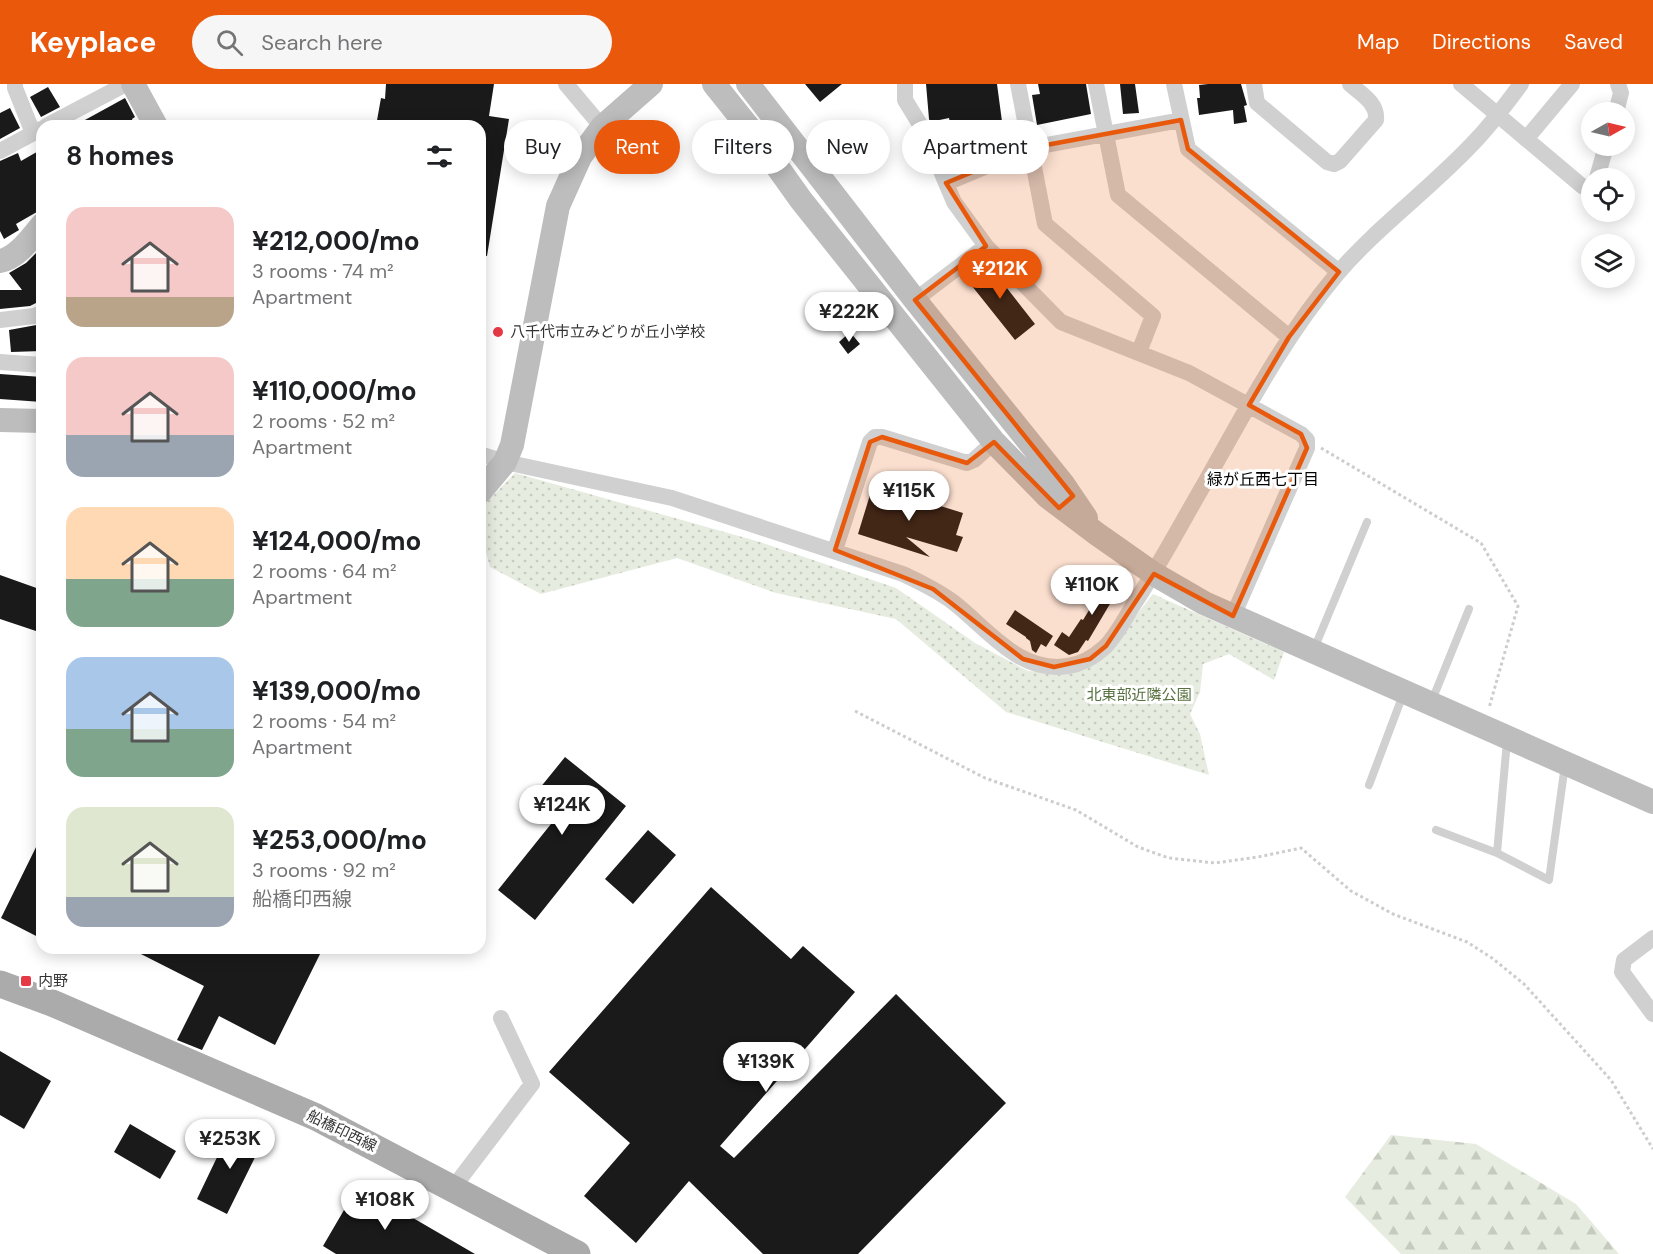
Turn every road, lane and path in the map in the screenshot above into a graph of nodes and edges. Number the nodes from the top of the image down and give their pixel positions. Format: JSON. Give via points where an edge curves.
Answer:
{"nodes":[{"id":1,"x":15,"y":84,"type":"edge"},
{"id":2,"x":126,"y":84,"type":"edge"},
{"id":3,"x":133,"y":84,"type":"edge"},
{"id":4,"x":566,"y":84,"type":"edge"},
{"id":5,"x":651,"y":84,"type":"edge"},
{"id":6,"x":714,"y":84,"type":"edge"},
{"id":7,"x":748,"y":84,"type":"edge"},
{"id":8,"x":905,"y":84,"type":"edge"},
{"id":9,"x":1018,"y":84,"type":"edge"},
{"id":10,"x":1096,"y":84,"type":"edge"},
{"id":11,"x":1174,"y":84,"type":"edge"},
{"id":12,"x":1254,"y":84,"type":"edge"},
{"id":13,"x":1350,"y":84,"type":"edge"},
{"id":14,"x":1461,"y":84,"type":"edge"},
{"id":15,"x":1521,"y":84,"type":"edge"},
{"id":16,"x":1572,"y":84,"type":"edge"},
{"id":17,"x":1618,"y":84,"type":"edge"},
{"id":18,"x":1619,"y":102,"type":"edge"},
{"id":19,"x":1497,"y":115,"type":"junction"},
{"id":20,"x":57,"y":120,"type":"edge"},
{"id":21,"x":153,"y":120,"type":"edge"},
{"id":22,"x":596,"y":120,"type":"edge"},
{"id":23,"x":610,"y":120,"type":"edge"},
{"id":24,"x":1025,"y":120,"type":"edge"},
{"id":25,"x":1181,"y":120,"type":"junction"},
{"id":26,"x":36,"y":122,"type":"edge"},
{"id":27,"x":36,"y":131,"type":"edge"},
{"id":28,"x":1105,"y":134,"type":"junction"},
{"id":29,"x":594,"y":138,"type":"edge"},
{"id":30,"x":1526,"y":139,"type":"junction"},
{"id":31,"x":1049,"y":144,"type":"edge"},
{"id":32,"x":0,"y":151,"type":"edge"},
{"id":33,"x":968,"y":174,"type":"edge"},
{"id":34,"x":1035,"y":174,"type":"edge"},
{"id":35,"x":946,"y":183,"type":"junction"},
{"id":36,"x":1581,"y":185,"type":"edge"},
{"id":37,"x":36,"y":232,"type":"edge"},
{"id":38,"x":986,"y":246,"type":"junction"},
{"id":39,"x":0,"y":261,"type":"edge"},
{"id":40,"x":1339,"y":272,"type":"junction"},
{"id":41,"x":915,"y":300,"type":"junction"},
{"id":42,"x":36,"y":315,"type":"edge"},
{"id":43,"x":0,"y":320,"type":"edge"},
{"id":44,"x":1289,"y":337,"type":"junction"},
{"id":45,"x":1139,"y":352,"type":"junction"},
{"id":46,"x":0,"y":362,"type":"edge"},
{"id":47,"x":36,"y":365,"type":"edge"},
{"id":48,"x":1248,"y":405,"type":"junction"},
{"id":49,"x":0,"y":420,"type":"edge"},
{"id":50,"x":36,"y":421,"type":"edge"},
{"id":51,"x":1307,"y":440,"type":"junction"},
{"id":52,"x":994,"y":442,"type":"junction"},
{"id":53,"x":486,"y":456,"type":"edge"},
{"id":54,"x":505,"y":462,"type":"junction"},
{"id":55,"x":486,"y":485,"type":"edge"},
{"id":56,"x":1366,"y":522,"type":"dead end"},
{"id":57,"x":1097,"y":534,"type":"junction"},
{"id":58,"x":835,"y":550,"type":"junction"},
{"id":59,"x":1154,"y":574,"type":"junction"},
{"id":60,"x":1469,"y":609,"type":"dead end"},
{"id":61,"x":1233,"y":616,"type":"junction"},
{"id":62,"x":1313,"y":652,"type":"junction"},
{"id":63,"x":1404,"y":692,"type":"junction"},
{"id":64,"x":1430,"y":703,"type":"junction"},
{"id":65,"x":855,"y":711,"type":"dead end"},
{"id":66,"x":1484,"y":727,"type":"junction"},
{"id":67,"x":1508,"y":737,"type":"junction"},
{"id":68,"x":1565,"y":762,"type":"junction"},
{"id":69,"x":1368,"y":785,"type":"dead end"},
{"id":70,"x":1653,"y":802,"type":"edge"},
{"id":71,"x":1436,"y":830,"type":"dead end"},
{"id":72,"x":1497,"y":853,"type":"junction"},
{"id":73,"x":1653,"y":938,"type":"edge"},
{"id":74,"x":0,"y":984,"type":"edge"},
{"id":75,"x":1653,"y":1014,"type":"edge"},
{"id":76,"x":501,"y":1018,"type":"dead end"},
{"id":77,"x":1653,"y":1149,"type":"edge"},
{"id":78,"x":453,"y":1188,"type":"junction"},
{"id":79,"x":577,"y":1254,"type":"edge"}],
"edges":[{"from":1,"to":26,"type":"street"},
{"from":2,"to":20,"type":"street"},
{"from":3,"to":21,"type":"street"},
{"from":4,"to":22,"type":"street"},
{"from":5,"to":23,"type":"street"},
{"from":6,"to":52,"type":"street"},
{"from":7,"to":41,"type":"street"},
{"from":8,"to":35,"type":"street","via":[[905,100],[924,130]]},
{"from":9,"to":24,"type":"street"},
{"from":10,"to":28,"type":"street"},
{"from":11,"to":25,"type":"street"},
{"from":12,"to":13,"type":"street","via":[[1257,103],[1334,164],[1376,120],[1373,105]]},
{"from":14,"to":19,"type":"street"},
{"from":15,"to":19,"type":"street"},
{"from":16,"to":30,"type":"street"},
{"from":17,"to":18,"type":"street","via":[[1622,93]]},
{"from":19,"to":30,"type":"street"},
{"from":19,"to":40,"type":"street"},
{"from":25,"to":28,"type":"street"},
{"from":25,"to":40,"type":"street","via":[[1188,149]]},
{"from":27,"to":32,"type":"street"},
{"from":28,"to":31,"type":"street"},
{"from":28,"to":44,"type":"street","via":[[1118,195]]},
{"from":29,"to":54,"type":"street","via":[[580,157],[558,206],[512,445]]},
{"from":30,"to":36,"type":"street"},
{"from":33,"to":35,"type":"street"},
{"from":34,"to":45,"type":"street","via":[[1045,224],[1153,316]]},
{"from":35,"to":38,"type":"street","via":[[954,202]]},
{"from":37,"to":39,"type":"street","via":[[20,249]]},
{"from":38,"to":41,"type":"street"},
{"from":38,"to":45,"type":"street","via":[[1061,322]]},
{"from":40,"to":44,"type":"street"},
{"from":41,"to":57,"type":"street","via":[[1063,484]]},
{"from":42,"to":43,"type":"street"},
{"from":44,"to":48,"type":"street"},
{"from":45,"to":48,"type":"street"},
{"from":46,"to":47,"type":"street"},
{"from":48,"to":51,"type":"street"},
{"from":48,"to":59,"type":"street"},
{"from":49,"to":50,"type":"street"},
{"from":51,"to":61,"type":"street","via":[[1307,448]]},
{"from":51,"to":66,"type":"path","via":[[1482,543],[1518,606]]},
{"from":52,"to":57,"type":"street","via":[[1048,497]]},
{"from":52,"to":58,"type":"street","via":[[967,463],[875,437],[870,442]]},
{"from":53,"to":54,"type":"street"},
{"from":54,"to":55,"type":"street"},
{"from":54,"to":58,"type":"street","via":[[672,498]]},
{"from":56,"to":62,"type":"lane"},
{"from":57,"to":59,"type":"street"},
{"from":58,"to":59,"type":"street","via":[[933,589],[1007,649],[1041,667],[1069,666],[1106,646]]},
{"from":59,"to":61,"type":"street"},
{"from":60,"to":64,"type":"lane"},
{"from":61,"to":62,"type":"street"},
{"from":62,"to":63,"type":"street"},
{"from":63,"to":64,"type":"street"},
{"from":63,"to":69,"type":"lane"},
{"from":64,"to":66,"type":"street"},
{"from":65,"to":77,"type":"path","via":[[985,778],[1076,810],[1138,846],[1169,858],[1215,863],[1301,848],[1350,891],[1393,914],[1467,942],[1524,984],[1611,1080]]},
{"from":66,"to":67,"type":"street"},
{"from":67,"to":68,"type":"street"},
{"from":67,"to":72,"type":"lane"},
{"from":68,"to":70,"type":"street"},
{"from":68,"to":72,"type":"lane","via":[[1549,879]]},
{"from":71,"to":72,"type":"lane"},
{"from":73,"to":75,"type":"street","via":[[1624,960],[1622,972]]},
{"from":74,"to":78,"type":"main road","name":"船橋印西線","via":[[316,1118]]},
{"from":76,"to":78,"type":"street","via":[[532,1084]]},
{"from":78,"to":79,"type":"main road","name":"船橋印西線"}]}
